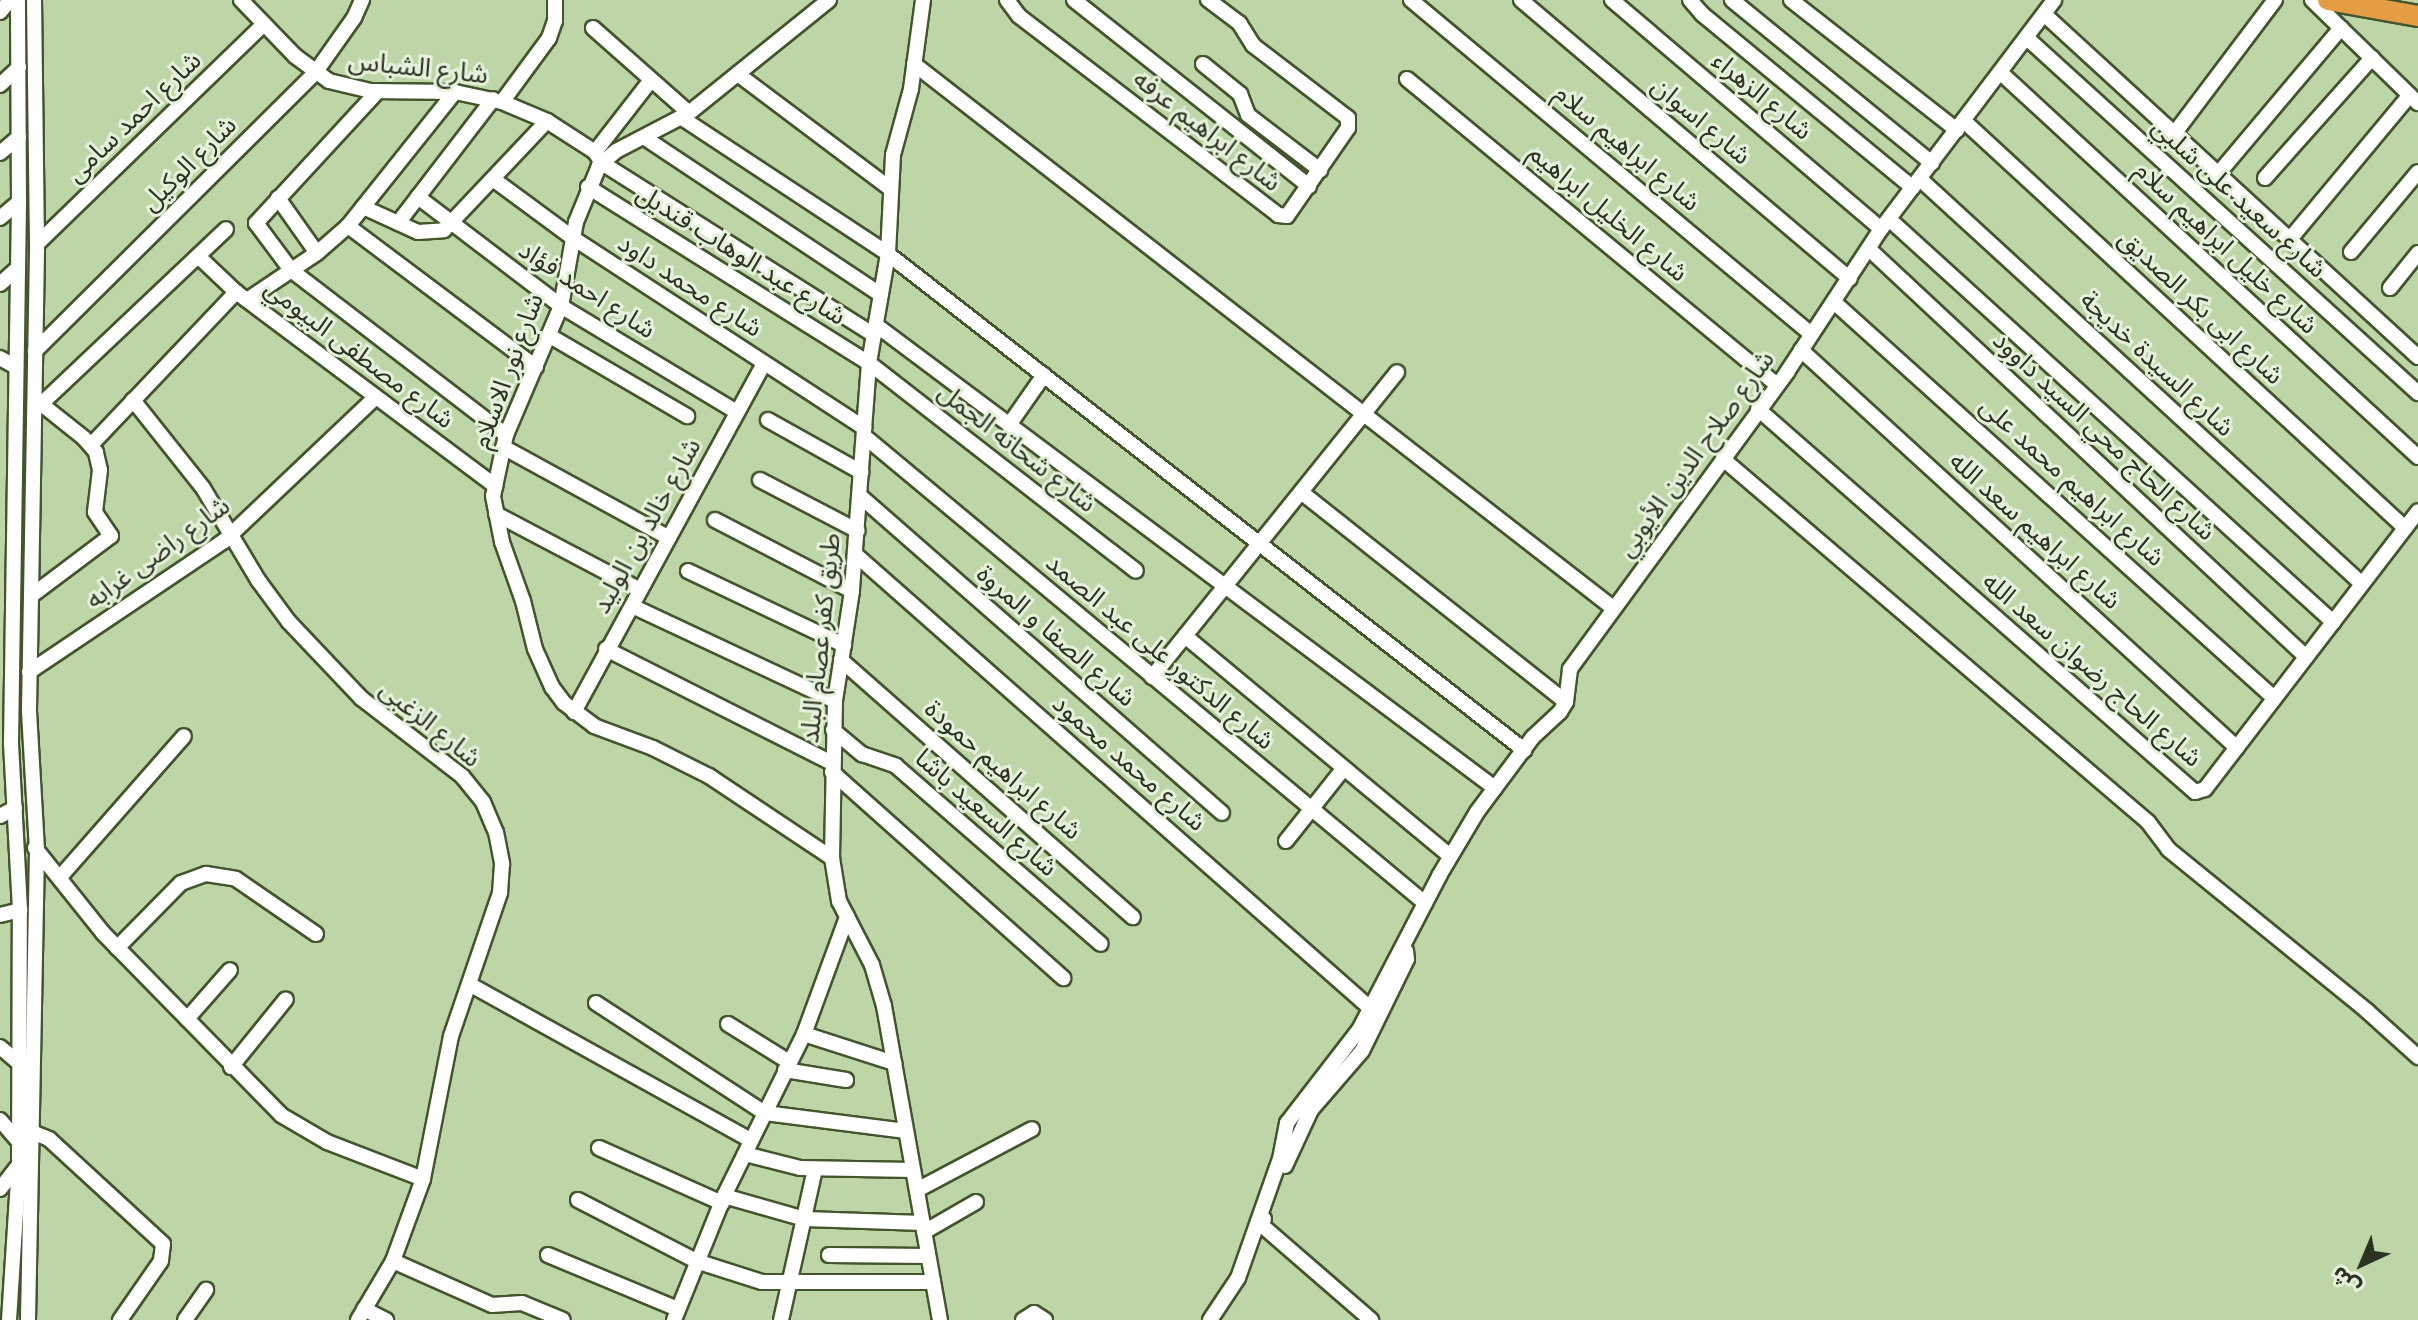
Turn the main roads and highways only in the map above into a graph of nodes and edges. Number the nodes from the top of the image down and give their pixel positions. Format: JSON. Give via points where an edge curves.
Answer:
{"nodes":[{"id":1,"x":2328,"y":0,"type":"edge"},
{"id":2,"x":2418,"y":16,"type":"edge"}],
"edges":[{"from":1,"to":2,"type":"highway"}]}
